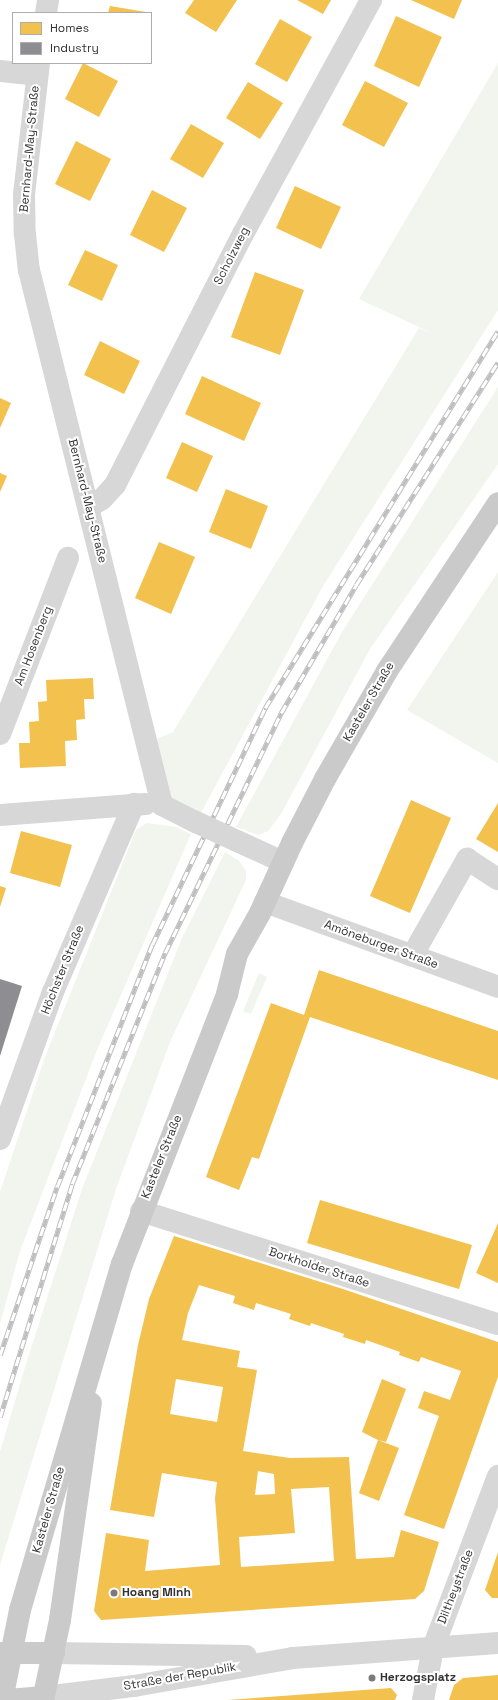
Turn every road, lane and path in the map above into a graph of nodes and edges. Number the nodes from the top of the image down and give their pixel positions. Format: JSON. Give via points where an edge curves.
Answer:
{"nodes":[{"id":1,"x":48,"y":0,"type":"edge"},
{"id":2,"x":371,"y":0,"type":"edge"},
{"id":3,"x":46,"y":12,"type":"edge"},
{"id":4,"x":38,"y":69,"type":"edge"},
{"id":5,"x":0,"y":71,"type":"edge"},
{"id":6,"x":498,"y":503,"type":"edge"},
{"id":7,"x":89,"y":507,"type":"junction"},
{"id":8,"x":68,"y":558,"type":"dead end"},
{"id":9,"x":0,"y":734,"type":"edge"},
{"id":10,"x":134,"y":804,"type":"junction"},
{"id":11,"x":162,"y":805,"type":"junction"},
{"id":12,"x":1,"y":813,"type":"edge"},
{"id":13,"x":283,"y":862,"type":"junction"},
{"id":14,"x":498,"y":879,"type":"edge"},
{"id":15,"x":262,"y":907,"type":"junction"},
{"id":16,"x":412,"y":956,"type":"junction"},
{"id":17,"x":498,"y":987,"type":"edge"},
{"id":18,"x":0,"y":1139,"type":"edge"},
{"id":19,"x":141,"y":1211,"type":"junction"},
{"id":20,"x":104,"y":1322,"type":"junction"},
{"id":21,"x":498,"y":1324,"type":"edge"},
{"id":22,"x":498,"y":1476,"type":"edge"},
{"id":23,"x":498,"y":1644,"type":"edge"},
{"id":24,"x":433,"y":1648,"type":"junction"},
{"id":25,"x":5,"y":1653,"type":"edge"},
{"id":26,"x":54,"y":1653,"type":"junction"},
{"id":27,"x":293,"y":1658,"type":"junction"},
{"id":28,"x":43,"y":1698,"type":"edge"},
{"id":29,"x":2,"y":1700,"type":"edge"},
{"id":30,"x":8,"y":1700,"type":"edge"},
{"id":31,"x":423,"y":1700,"type":"edge"}],
"edges":[{"from":1,"to":3,"type":"street"},
{"from":2,"to":7,"type":"street","name":"Scholzweg","via":[[243,234],[115,485],[102,499]]},
{"from":4,"to":5,"type":"street"},
{"from":4,"to":7,"type":"street","name":"Bernhard-May-Straße","via":[[24,195],[27,256]]},
{"from":6,"to":13,"type":"main road","name":"Kasteler Straße","via":[[387,671]]},
{"from":7,"to":11,"type":"street","name":"Bernhard-May-Straße"},
{"from":8,"to":9,"type":"street","name":"Am Hosenberg"},
{"from":10,"to":11,"type":"street"},
{"from":10,"to":12,"type":"street"},
{"from":10,"to":18,"type":"street","name":"Höchster Straße","via":[[53,992]]},
{"from":11,"to":13,"type":"street","bridge":true},
{"from":13,"to":15,"type":"main road","name":"Kasteler Straße"},
{"from":14,"to":16,"type":"street","via":[[467,859]]},
{"from":15,"to":16,"type":"street","name":"Amöneburger Straße"},
{"from":15,"to":19,"type":"main road","name":"Kasteler Straße","via":[[237,954],[227,994]]},
{"from":16,"to":17,"type":"street","name":"Amöneburger Straße"},
{"from":19,"to":20,"type":"main road","name":"Kasteler Straße"},
{"from":19,"to":21,"type":"street","name":"Borkholder Straße"},
{"from":20,"to":25,"type":"main road","name":"Kasteler Straße","via":[[20,1610]]},
{"from":20,"to":26,"type":"main road","name":"Kasteler Straße"},
{"from":22,"to":24,"type":"street","name":"Diltheystraße"},
{"from":23,"to":24,"type":"street","name":"Straße der Republik"},
{"from":24,"to":27,"type":"street","name":"Straße der Republik"},
{"from":24,"to":31,"type":"street","name":"Diltheystraße"},
{"from":25,"to":26,"type":"main road"},
{"from":25,"to":29,"type":"main road","name":"Kasteler Straße"},
{"from":26,"to":27,"type":"street","name":"Straße der Republik"},
{"from":26,"to":28,"type":"main road","name":"Kasteler Straße"},
{"from":27,"to":28,"type":"street","name":"Straße der Republik","via":[[134,1686]]},
{"from":28,"to":30,"type":"main road"}]}
